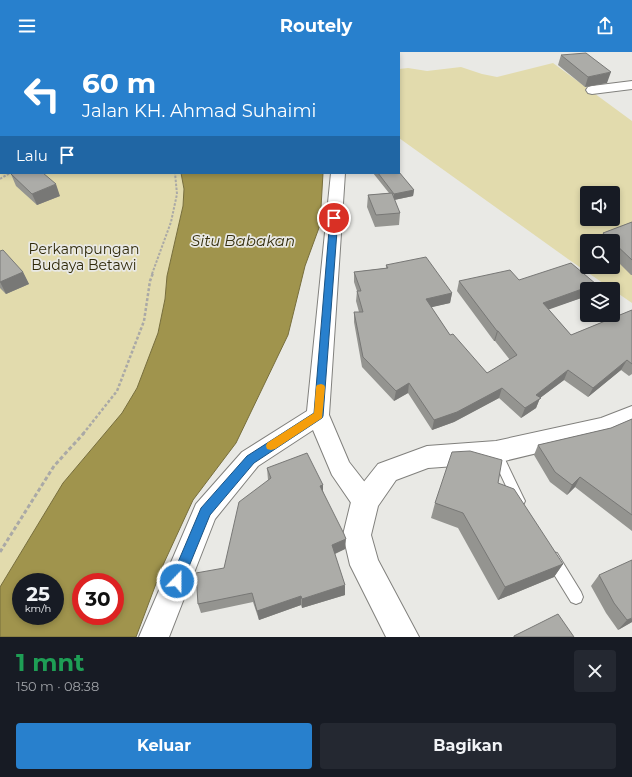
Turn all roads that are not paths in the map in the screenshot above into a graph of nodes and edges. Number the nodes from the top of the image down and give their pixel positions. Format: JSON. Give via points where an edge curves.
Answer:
{"nodes":[{"id":1,"x":632,"y":85,"type":"edge"},
{"id":2,"x":592,"y":90,"type":"dead end"},
{"id":3,"x":338,"y":174,"type":"edge"},
{"id":4,"x":318,"y":416,"type":"junction"},
{"id":5,"x":632,"y":416,"type":"edge"},
{"id":6,"x":496,"y":452,"type":"junction"},
{"id":7,"x":365,"y":502,"type":"junction"},
{"id":8,"x":522,"y":507,"type":"edge"},
{"id":9,"x":544,"y":545,"type":"edge"},
{"id":10,"x":576,"y":596,"type":"dead end"},
{"id":11,"x":154,"y":637,"type":"edge"},
{"id":12,"x":403,"y":637,"type":"edge"}],
"edges":[{"from":1,"to":2,"type":"street"},
{"from":3,"to":4,"type":"street"},
{"from":4,"to":7,"type":"street","via":[[340,468]]},
{"from":4,"to":11,"type":"street","via":[[250,459],[205,512]]},
{"from":5,"to":6,"type":"street","via":[[604,427]]},
{"from":6,"to":7,"type":"street","via":[[420,459],[387,472]]},
{"from":6,"to":8,"type":"lane"},
{"from":7,"to":12,"type":"street","via":[[357,535],[365,566]]},
{"from":9,"to":10,"type":"lane"}]}
